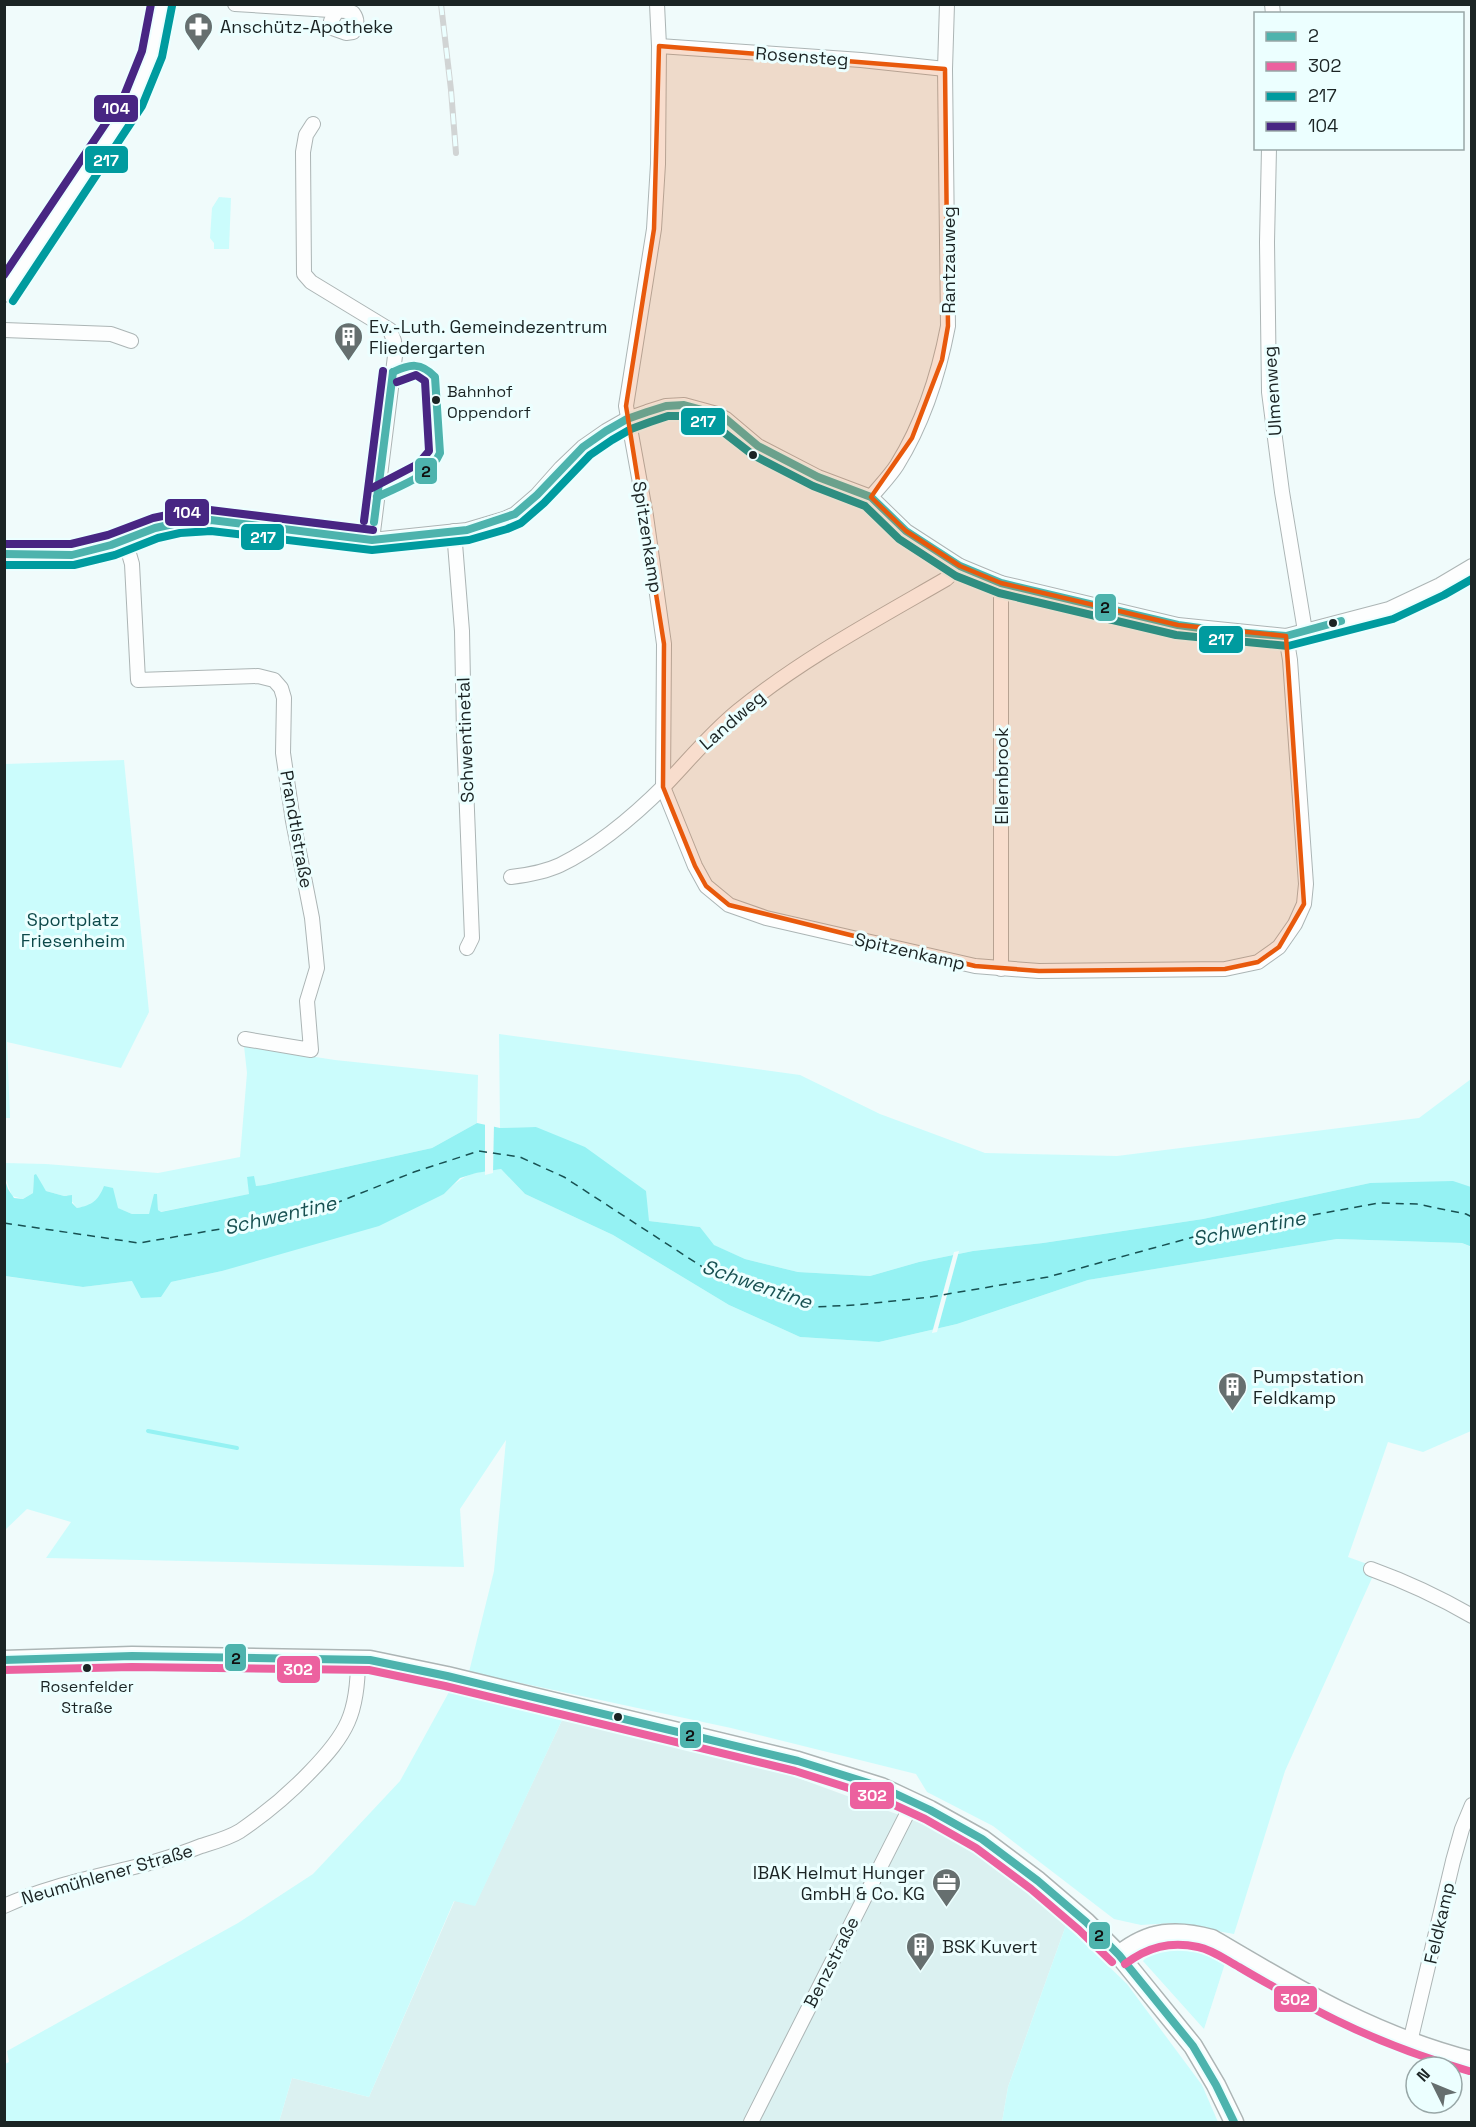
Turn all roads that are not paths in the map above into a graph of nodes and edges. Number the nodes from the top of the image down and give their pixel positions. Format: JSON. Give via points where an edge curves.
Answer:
{"nodes":[{"id":1,"x":162,"y":4,"type":"edge"},
{"id":2,"x":235,"y":4,"type":"edge"},
{"id":3,"x":657,"y":4,"type":"edge"},
{"id":4,"x":947,"y":4,"type":"edge"},
{"id":5,"x":337,"y":11,"type":"dead end"},
{"id":6,"x":659,"y":46,"type":"junction"},
{"id":7,"x":945,"y":69,"type":"junction"},
{"id":8,"x":313,"y":124,"type":"dead end"},
{"id":9,"x":1269,"y":150,"type":"edge"},
{"id":10,"x":4,"y":295,"type":"edge"},
{"id":11,"x":4,"y":330,"type":"edge"},
{"id":12,"x":131,"y":341,"type":"dead end"},
{"id":13,"x":627,"y":419,"type":"junction"},
{"id":14,"x":871,"y":497,"type":"junction"},
{"id":15,"x":454,"y":531,"type":"junction"},
{"id":16,"x":375,"y":539,"type":"junction"},
{"id":17,"x":125,"y":540,"type":"junction"},
{"id":18,"x":4,"y":554,"type":"edge"},
{"id":19,"x":960,"y":566,"type":"junction"},
{"id":20,"x":1472,"y":566,"type":"edge"},
{"id":21,"x":1001,"y":583,"type":"junction"},
{"id":22,"x":1305,"y":631,"type":"junction"},
{"id":23,"x":1286,"y":636,"type":"junction"},
{"id":24,"x":663,"y":787,"type":"junction"},
{"id":25,"x":511,"y":877,"type":"dead end"},
{"id":26,"x":467,"y":948,"type":"dead end"},
{"id":27,"x":1001,"y":969,"type":"junction"},
{"id":28,"x":245,"y":1039,"type":"dead end"},
{"id":29,"x":1371,"y":1569,"type":"dead end"},
{"id":30,"x":1472,"y":1616,"type":"edge"},
{"id":31,"x":358,"y":1659,"type":"junction"},
{"id":32,"x":4,"y":1660,"type":"edge"},
{"id":33,"x":913,"y":1802,"type":"junction"},
{"id":34,"x":1472,"y":1805,"type":"edge"},
{"id":35,"x":4,"y":1906,"type":"edge"},
{"id":36,"x":1119,"y":1955,"type":"junction"},
{"id":37,"x":1410,"y":2042,"type":"junction"},
{"id":38,"x":1472,"y":2061,"type":"edge"},
{"id":39,"x":751,"y":2122,"type":"edge"},
{"id":40,"x":1234,"y":2122,"type":"edge"}],
"edges":[{"from":1,"to":10,"type":"street","via":[[152,57],[134,101]]},
{"from":2,"to":5,"type":"street"},
{"from":3,"to":6,"type":"street","name":"Spitzenkamp"},
{"from":4,"to":7,"type":"street","name":"Rantzauweg"},
{"from":6,"to":7,"type":"street","name":"Rosensteg"},
{"from":6,"to":13,"type":"street","name":"Spitzenkamp","via":[[654,229]]},
{"from":7,"to":14,"type":"street","name":"Rantzauweg","via":[[948,326],[942,360],[912,438],[896,467]]},
{"from":8,"to":16,"type":"street","via":[[303,152],[304,274],[390,330],[394,341]]},
{"from":9,"to":22,"type":"street","name":"Ulmenweg","via":[[1269,392]]},
{"from":11,"to":12,"type":"street","via":[[111,334]]},
{"from":13,"to":14,"type":"street","via":[[666,406],[706,410],[726,419],[768,452]]},
{"from":13,"to":15,"type":"street","via":[[583,447],[515,514]]},
{"from":13,"to":24,"type":"street","name":"Spitzenkamp","via":[[646,516],[664,644]]},
{"from":14,"to":19,"type":"street","via":[[906,531]]},
{"from":15,"to":16,"type":"street"},
{"from":15,"to":26,"type":"street","name":"Schwentinetal","via":[[462,631],[472,938]]},
{"from":16,"to":17,"type":"street","via":[[211,520],[155,528]]},
{"from":17,"to":18,"type":"street","via":[[72,555]]},
{"from":17,"to":28,"type":"street","name":"Prandtlstraße","via":[[132,564],[138,680],[258,676],[274,680],[284,698],[283,753],[317,968],[307,1001],[311,1050]]},
{"from":19,"to":21,"type":"street"},
{"from":19,"to":24,"type":"street","name":"Landweg","via":[[946,579],[846,637],[766,690],[712,734]]},
{"from":20,"to":22,"type":"street","via":[[1389,609]]},
{"from":21,"to":23,"type":"street","via":[[1178,625]]},
{"from":21,"to":27,"type":"street","name":"Ellernbrook"},
{"from":22,"to":23,"type":"street"},
{"from":23,"to":27,"type":"street","name":"Spitzenkamp","via":[[1306,884],[1304,904],[1279,947],[1258,962],[1225,969]]},
{"from":24,"to":25,"type":"street","name":"Landweg","via":[[604,839],[572,858],[542,871]]},
{"from":24,"to":27,"type":"street","name":"Spitzenkamp","via":[[706,886],[729,905],[778,921]]},
{"from":29,"to":30,"type":"street","via":[[1411,1584]]},
{"from":31,"to":32,"type":"main road","via":[[132,1656]]},
{"from":31,"to":33,"type":"main road","via":[[419,1670],[798,1761],[881,1787]]},
{"from":31,"to":35,"type":"street","name":"Neumühlener Straße","via":[[356,1702],[333,1748],[289,1794],[238,1832],[175,1857],[39,1891]]},
{"from":33,"to":36,"type":"main road","via":[[982,1839],[1038,1881]]},
{"from":33,"to":39,"type":"street","name":"Benzstraße"},
{"from":34,"to":37,"type":"street","name":"Feldkamp","via":[[1453,1862]]},
{"from":36,"to":37,"type":"main road","via":[[1134,1943],[1156,1935],[1192,1934],[1212,1939],[1333,2009]]},
{"from":36,"to":40,"type":"main road","via":[[1192,2046]]},
{"from":37,"to":38,"type":"main road"}]}
